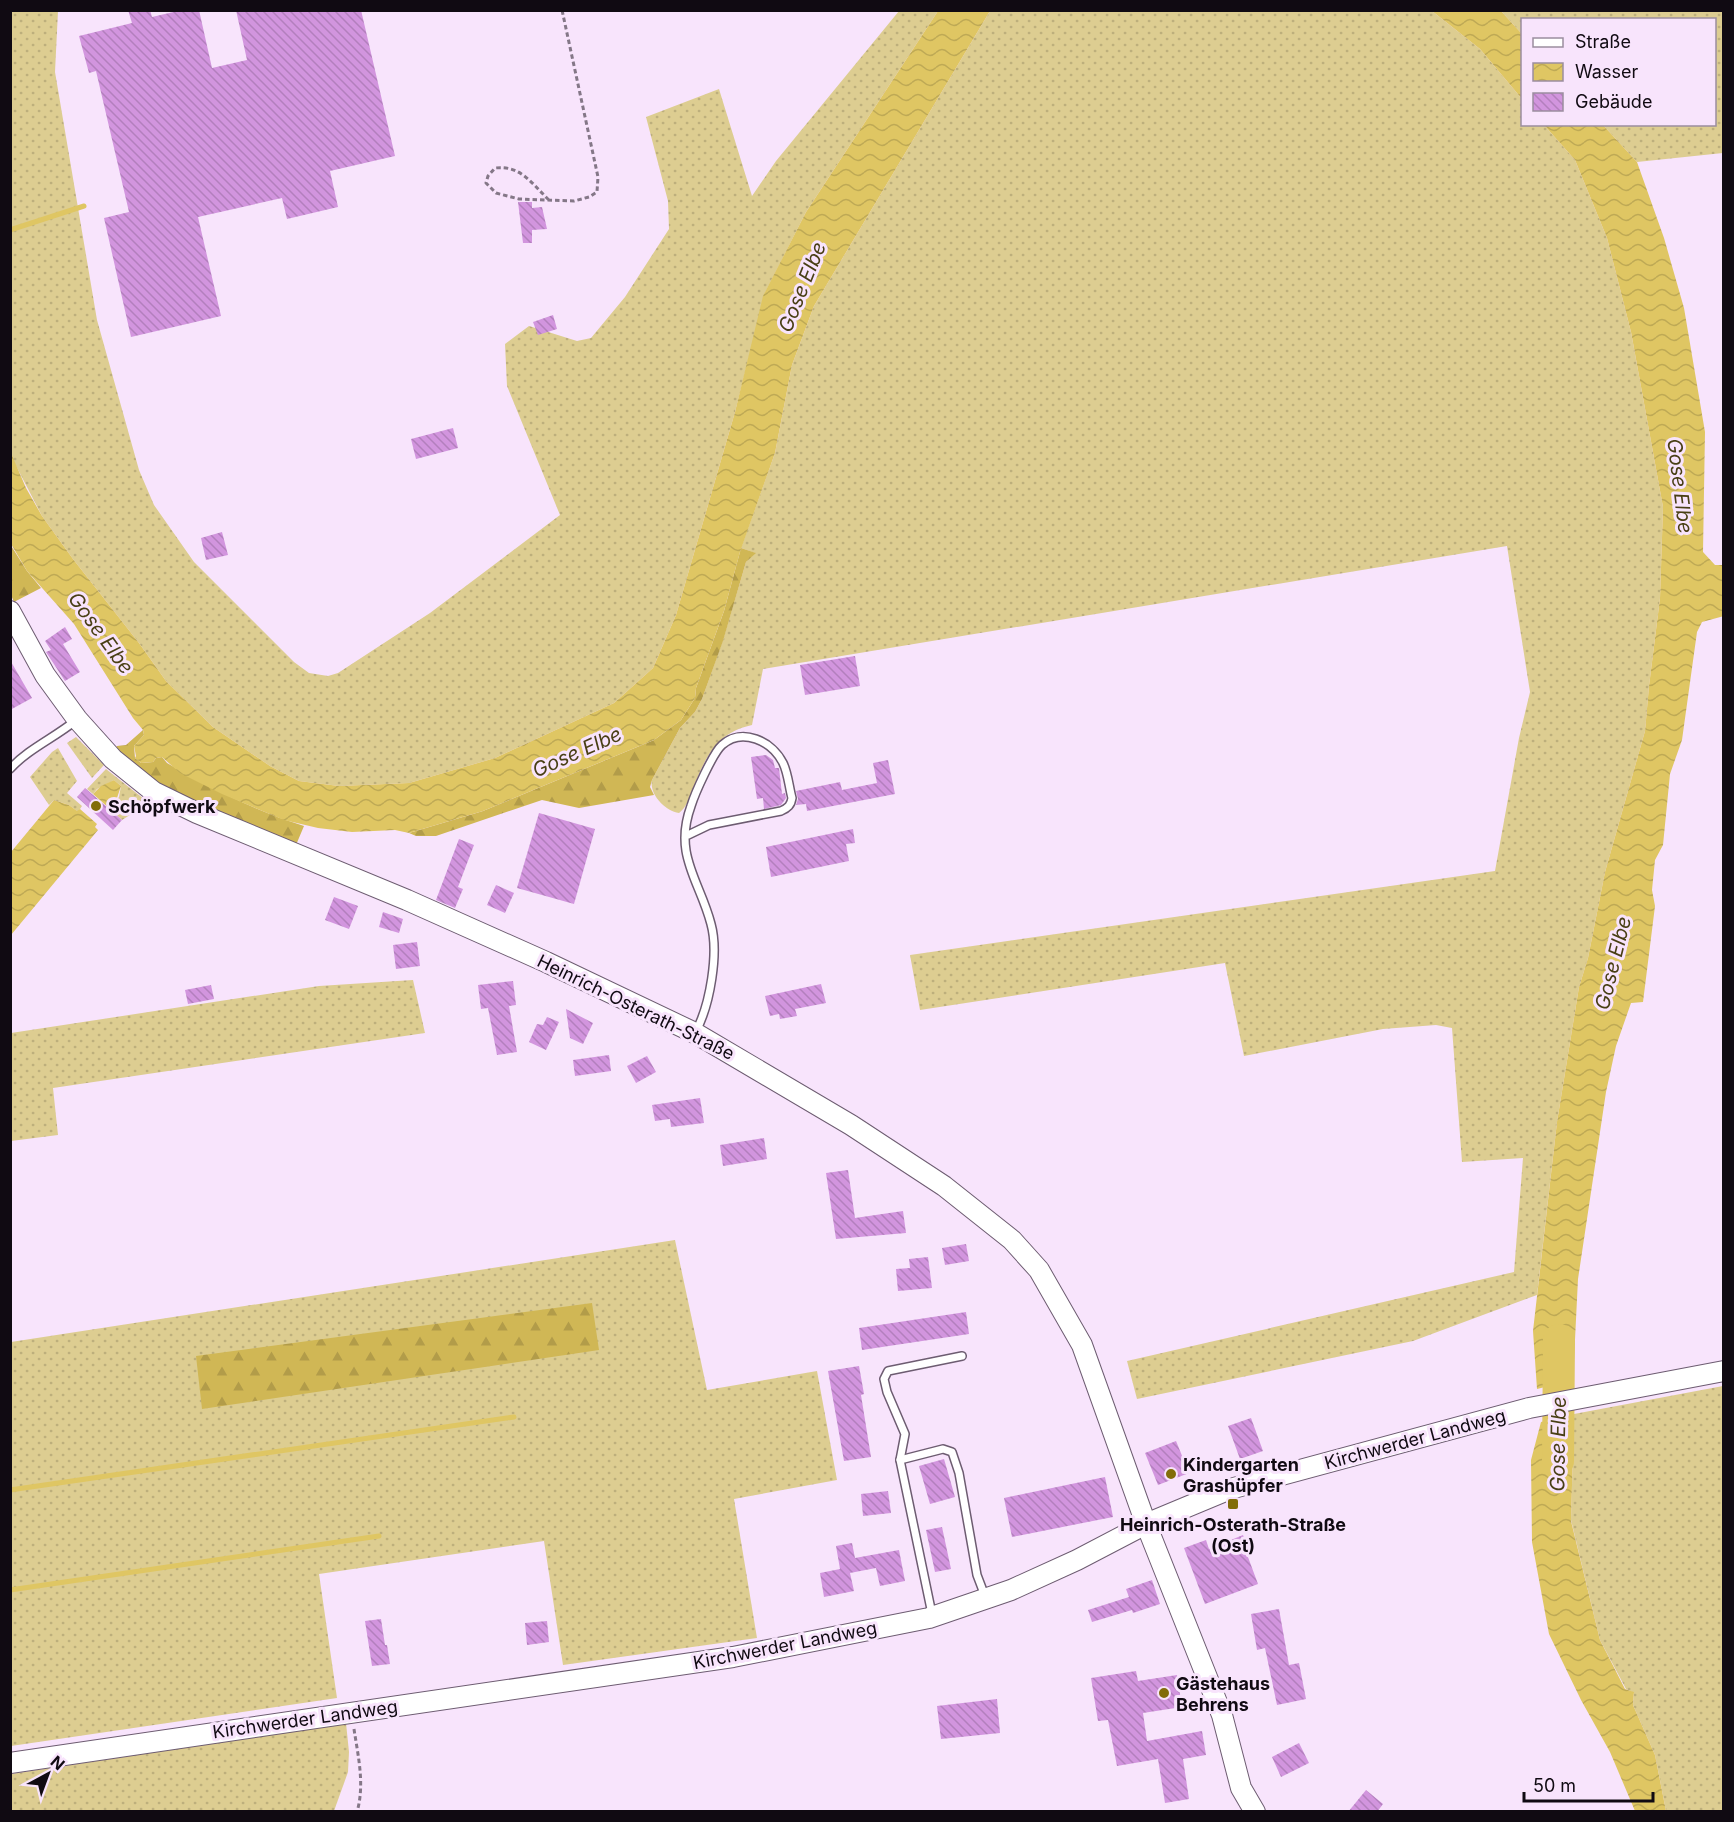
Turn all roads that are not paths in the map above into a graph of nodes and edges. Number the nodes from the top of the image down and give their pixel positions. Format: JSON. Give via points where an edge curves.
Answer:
{"nodes":[{"id":1,"x":10,"y":611,"type":"edge"},
{"id":2,"x":77,"y":719,"type":"junction"},
{"id":3,"x":10,"y":769,"type":"edge"},
{"id":4,"x":686,"y":836,"type":"junction"},
{"id":5,"x":695,"y":1033,"type":"junction"},
{"id":6,"x":962,"y":1356,"type":"dead end"},
{"id":7,"x":1724,"y":1371,"type":"edge"},
{"id":8,"x":900,"y":1460,"type":"junction"},
{"id":9,"x":1146,"y":1524,"type":"junction"},
{"id":10,"x":986,"y":1599,"type":"junction"},
{"id":11,"x":933,"y":1616,"type":"junction"},
{"id":12,"x":10,"y":1763,"type":"edge"},
{"id":13,"x":1255,"y":1812,"type":"edge"}],
"edges":[{"from":1,"to":2,"type":"street","name":"Heinrich-Osterath-Straße","via":[[45,675]]},
{"from":2,"to":3,"type":"lane"},
{"from":2,"to":5,"type":"street","name":"Heinrich-Osterath-Straße","via":[[128,772],[171,801],[406,900]]},
{"from":4,"to":4,"type":"lane","via":[[690,806],[722,745],[744,736],[760,739],[773,749],[783,763],[792,798],[787,808],[709,825]]},
{"from":4,"to":5,"type":"lane","via":[[687,860],[715,939],[704,1017]]},
{"from":5,"to":9,"type":"street","name":"Heinrich-Osterath-Straße","via":[[851,1125],[944,1186],[1012,1240],[1039,1270],[1082,1345]]},
{"from":6,"to":8,"type":"lane","via":[[888,1371],[884,1379],[887,1392],[905,1434]]},
{"from":7,"to":9,"type":"street","name":"Kirchwerder Landweg","via":[[1528,1408],[1230,1490]]},
{"from":8,"to":10,"type":"lane","via":[[943,1449],[952,1452],[977,1575]]},
{"from":8,"to":11,"type":"lane"},
{"from":9,"to":10,"type":"street","name":"Kirchwerder Landweg","via":[[1077,1560]]},
{"from":9,"to":13,"type":"street","name":"Heinrich-Osterath-Straße","via":[[1222,1715],[1241,1788]]},
{"from":10,"to":11,"type":"street","name":"Kirchwerder Landweg"},
{"from":11,"to":12,"type":"street","name":"Kirchwerder Landweg","via":[[734,1657]]}]}
